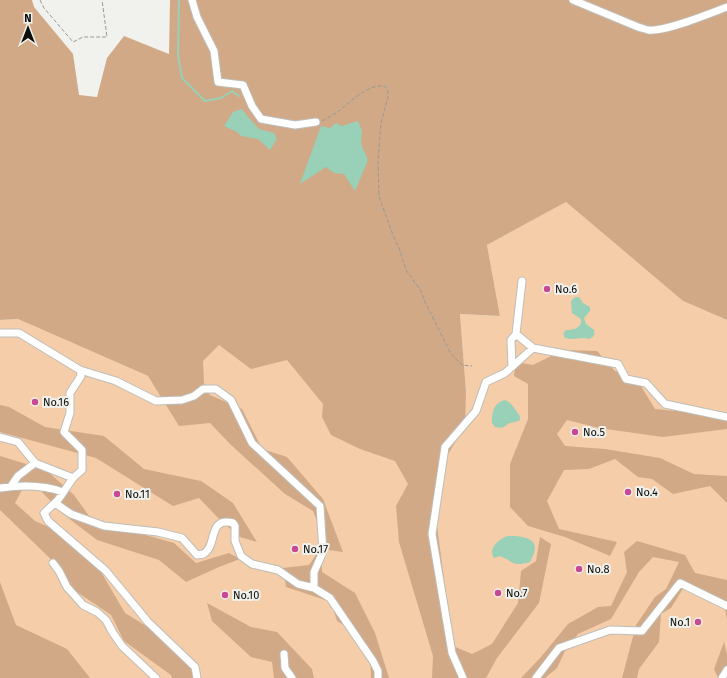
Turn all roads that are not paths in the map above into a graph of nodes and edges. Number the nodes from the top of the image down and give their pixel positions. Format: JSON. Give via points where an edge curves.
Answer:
{"nodes":[{"id":1,"x":192,"y":0,"type":"edge"},
{"id":2,"x":573,"y":0,"type":"edge"},
{"id":3,"x":727,"y":7,"type":"edge"},
{"id":4,"x":316,"y":122,"type":"road end"},
{"id":5,"x":522,"y":282,"type":"dead end"},
{"id":6,"x":0,"y":333,"type":"edge"},
{"id":7,"x":516,"y":334,"type":"junction"},
{"id":8,"x":533,"y":348,"type":"junction"},
{"id":9,"x":512,"y":367,"type":"junction"},
{"id":10,"x":80,"y":370,"type":"junction"},
{"id":11,"x":727,"y":417,"type":"edge"},
{"id":12,"x":0,"y":437,"type":"edge"},
{"id":13,"x":35,"y":463,"type":"junction"},
{"id":14,"x":72,"y":478,"type":"junction"},
{"id":15,"x":11,"y":486,"type":"junction"},
{"id":16,"x":0,"y":488,"type":"edge"},
{"id":17,"x":63,"y":492,"type":"junction"},
{"id":18,"x":55,"y":503,"type":"junction"},
{"id":19,"x":53,"y":563,"type":"dead end"},
{"id":20,"x":314,"y":588,"type":"junction"},
{"id":21,"x":727,"y":606,"type":"edge"},
{"id":22,"x":284,"y":654,"type":"dead end"},
{"id":23,"x":727,"y":670,"type":"edge"},
{"id":24,"x":156,"y":678,"type":"edge"},
{"id":25,"x":197,"y":678,"type":"edge"},
{"id":26,"x":292,"y":678,"type":"edge"},
{"id":27,"x":378,"y":678,"type":"edge"},
{"id":28,"x":463,"y":678,"type":"edge"},
{"id":29,"x":536,"y":678,"type":"edge"},
{"id":30,"x":722,"y":678,"type":"edge"}],
"edges":[{"from":1,"to":4,"type":"street","via":[[197,17],[214,51],[218,82],[243,85],[261,119],[295,125]]},
{"from":2,"to":3,"type":"street","via":[[648,30],[677,24]]},
{"from":5,"to":7,"type":"street"},
{"from":6,"to":10,"type":"street","via":[[19,333]]},
{"from":7,"to":8,"type":"street"},
{"from":7,"to":9,"type":"street","via":[[511,340]]},
{"from":8,"to":9,"type":"street"},
{"from":8,"to":11,"type":"street","via":[[618,364],[626,379],[646,383],[665,404]]},
{"from":9,"to":28,"type":"street","via":[[486,382],[476,411],[445,447],[432,534],[452,653]]},
{"from":10,"to":14,"type":"street","via":[[81,376],[70,393],[70,413],[64,432],[82,450],[82,470]]},
{"from":10,"to":20,"type":"street","via":[[116,381],[156,401],[182,400],[194,396],[203,389],[216,389],[232,400],[252,443],[320,506],[323,552],[314,572]]},
{"from":12,"to":13,"type":"street","via":[[18,442]]},
{"from":13,"to":14,"type":"street"},
{"from":13,"to":15,"type":"street","via":[[18,476]]},
{"from":14,"to":17,"type":"street"},
{"from":15,"to":16,"type":"street"},
{"from":15,"to":17,"type":"street","via":[[50,487]]},
{"from":17,"to":18,"type":"street"},
{"from":18,"to":20,"type":"street","via":[[71,514],[104,526],[158,532],[182,538],[197,555],[208,549],[216,528],[227,521],[235,526],[235,541],[241,556],[252,564],[278,570],[298,584]]},
{"from":18,"to":25,"type":"street","via":[[44,513],[48,521],[106,571],[148,622],[195,667]]},
{"from":19,"to":24,"type":"street","via":[[67,587],[83,605],[106,620],[122,646]]},
{"from":20,"to":27,"type":"street","via":[[330,598],[374,661]]},
{"from":21,"to":29,"type":"street","via":[[680,583],[642,631],[610,630],[559,648]]},
{"from":22,"to":26,"type":"street","via":[[285,668]]},
{"from":23,"to":30,"type":"street"}]}
